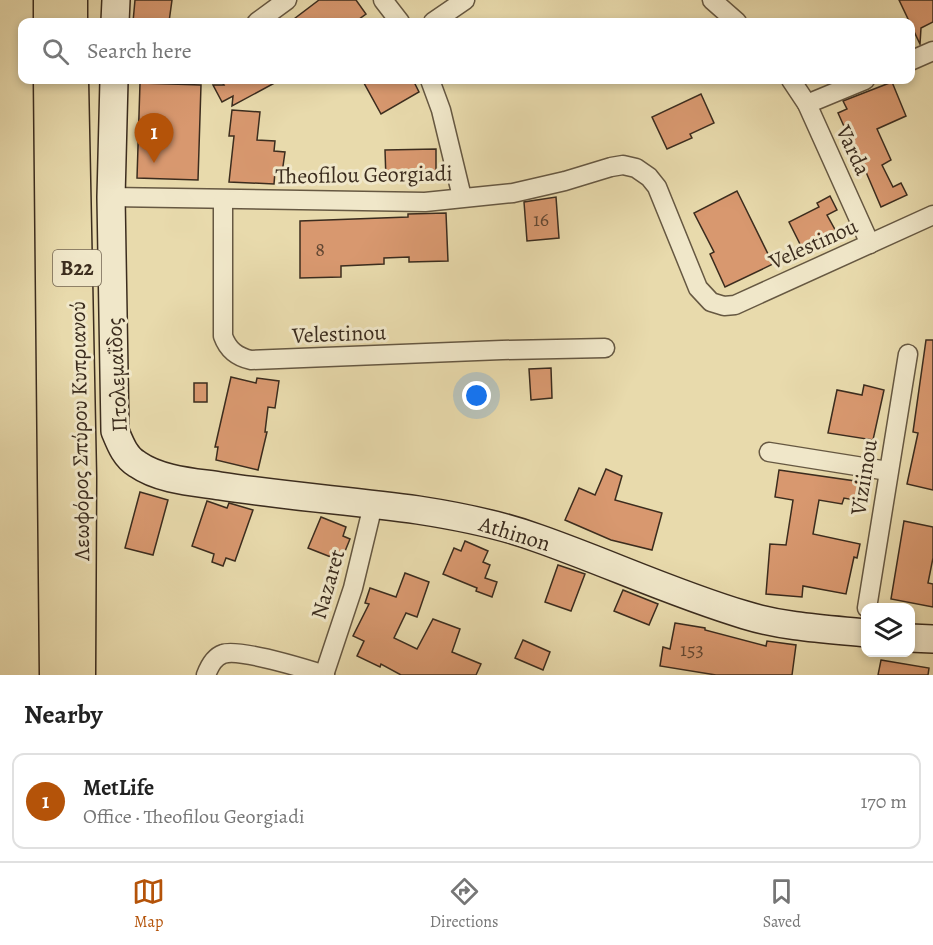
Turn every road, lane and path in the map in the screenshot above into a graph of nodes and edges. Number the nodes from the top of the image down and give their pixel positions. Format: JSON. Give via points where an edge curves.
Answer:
{"nodes":[{"id":1,"x":49,"y":0,"type":"edge"},
{"id":2,"x":72,"y":0,"type":"edge"},
{"id":3,"x":116,"y":0,"type":"edge"},
{"id":4,"x":287,"y":0,"type":"edge"},
{"id":5,"x":383,"y":0,"type":"edge"},
{"id":6,"x":465,"y":0,"type":"edge"},
{"id":7,"x":712,"y":0,"type":"edge"},
{"id":8,"x":49,"y":18,"type":"edge"},
{"id":9,"x":72,"y":18,"type":"edge"},
{"id":10,"x":115,"y":18,"type":"edge"},
{"id":11,"x":262,"y":18,"type":"edge"},
{"id":12,"x":397,"y":18,"type":"edge"},
{"id":13,"x":440,"y":18,"type":"edge"},
{"id":14,"x":732,"y":18,"type":"edge"},
{"id":15,"x":933,"y":51,"type":"edge"},
{"id":16,"x":915,"y":59,"type":"edge"},
{"id":17,"x":49,"y":84,"type":"edge"},
{"id":18,"x":73,"y":84,"type":"edge"},
{"id":19,"x":114,"y":84,"type":"edge"},
{"id":20,"x":431,"y":84,"type":"edge"},
{"id":21,"x":794,"y":84,"type":"edge"},
{"id":22,"x":855,"y":84,"type":"edge"},
{"id":23,"x":807,"y":104,"type":"junction"},
{"id":24,"x":111,"y":197,"type":"junction"},
{"id":25,"x":462,"y":197,"type":"junction"},
{"id":26,"x":223,"y":200,"type":"junction"},
{"id":27,"x":933,"y":216,"type":"edge"},
{"id":28,"x":870,"y":244,"type":"junction"},
{"id":29,"x":711,"y":302,"type":"joint"},
{"id":30,"x":605,"y":348,"type":"dead end"},
{"id":31,"x":908,"y":354,"type":"dead end"},
{"id":32,"x":769,"y":452,"type":"dead end"},
{"id":33,"x":888,"y":471,"type":"junction"},
{"id":34,"x":154,"y":473,"type":"joint"},
{"id":35,"x":373,"y":505,"type":"junction"},
{"id":36,"x":868,"y":603,"type":"edge"},
{"id":37,"x":861,"y":623,"type":"edge"},
{"id":38,"x":915,"y":638,"type":"edge"},
{"id":39,"x":933,"y":639,"type":"edge"},
{"id":40,"x":55,"y":675,"type":"edge"},
{"id":41,"x":80,"y":675,"type":"edge"},
{"id":42,"x":206,"y":675,"type":"edge"},
{"id":43,"x":324,"y":675,"type":"edge"}],
"edges":[{"from":1,"to":8,"type":"main road"},
{"from":2,"to":9,"type":"main road"},
{"from":3,"to":10,"type":"street"},
{"from":4,"to":11,"type":"street"},
{"from":5,"to":12,"type":"street"},
{"from":6,"to":13,"type":"street"},
{"from":7,"to":14,"type":"street"},
{"from":15,"to":16,"type":"street"},
{"from":17,"to":40,"type":"main road","name":"Λεωφόρος Σπύρου Κυπριανού","number":"B22"},
{"from":18,"to":41,"type":"main road","name":"Λεωφόρος Σπύρου Κυπριανού","number":"B22","via":[[81,467]]},
{"from":19,"to":24,"type":"street","name":"Πτολεμαΐδος"},
{"from":20,"to":25,"type":"street"},
{"from":21,"to":23,"type":"street","name":"Varda"},
{"from":22,"to":23,"type":"street"},
{"from":23,"to":28,"type":"street","name":"Varda"},
{"from":24,"to":26,"type":"street","name":"Theofilou Georgiadi"},
{"from":24,"to":34,"type":"street","name":"Πτολεμαΐδος","via":[[115,431],[135,464]]},
{"from":25,"to":26,"type":"street","name":"Theofilou Georgiadi","via":[[425,202]]},
{"from":25,"to":29,"type":"street","name":"Theofilou Georgiadi","via":[[513,193],[623,165],[636,168],[657,187],[698,288]]},
{"from":26,"to":30,"type":"street","name":"Velestinou","via":[[223,336],[227,347],[243,358]]},
{"from":27,"to":28,"type":"street","name":"Velestinou"},
{"from":28,"to":29,"type":"street","name":"Velestinou","via":[[735,304]]},
{"from":31,"to":33,"type":"street","name":"Viziinou"},
{"from":32,"to":33,"type":"street"},
{"from":33,"to":36,"type":"street","name":"Viziinou"},
{"from":34,"to":35,"type":"street","name":"Athinon","via":[[277,495]]},
{"from":35,"to":37,"type":"street","name":"Athinon","via":[[467,519],[535,537],[672,590],[782,625]]},
{"from":35,"to":43,"type":"street","name":"Nazaret","via":[[353,588]]},
{"from":38,"to":39,"type":"street"},
{"from":42,"to":43,"type":"street","via":[[217,657],[230,652]]}]}
